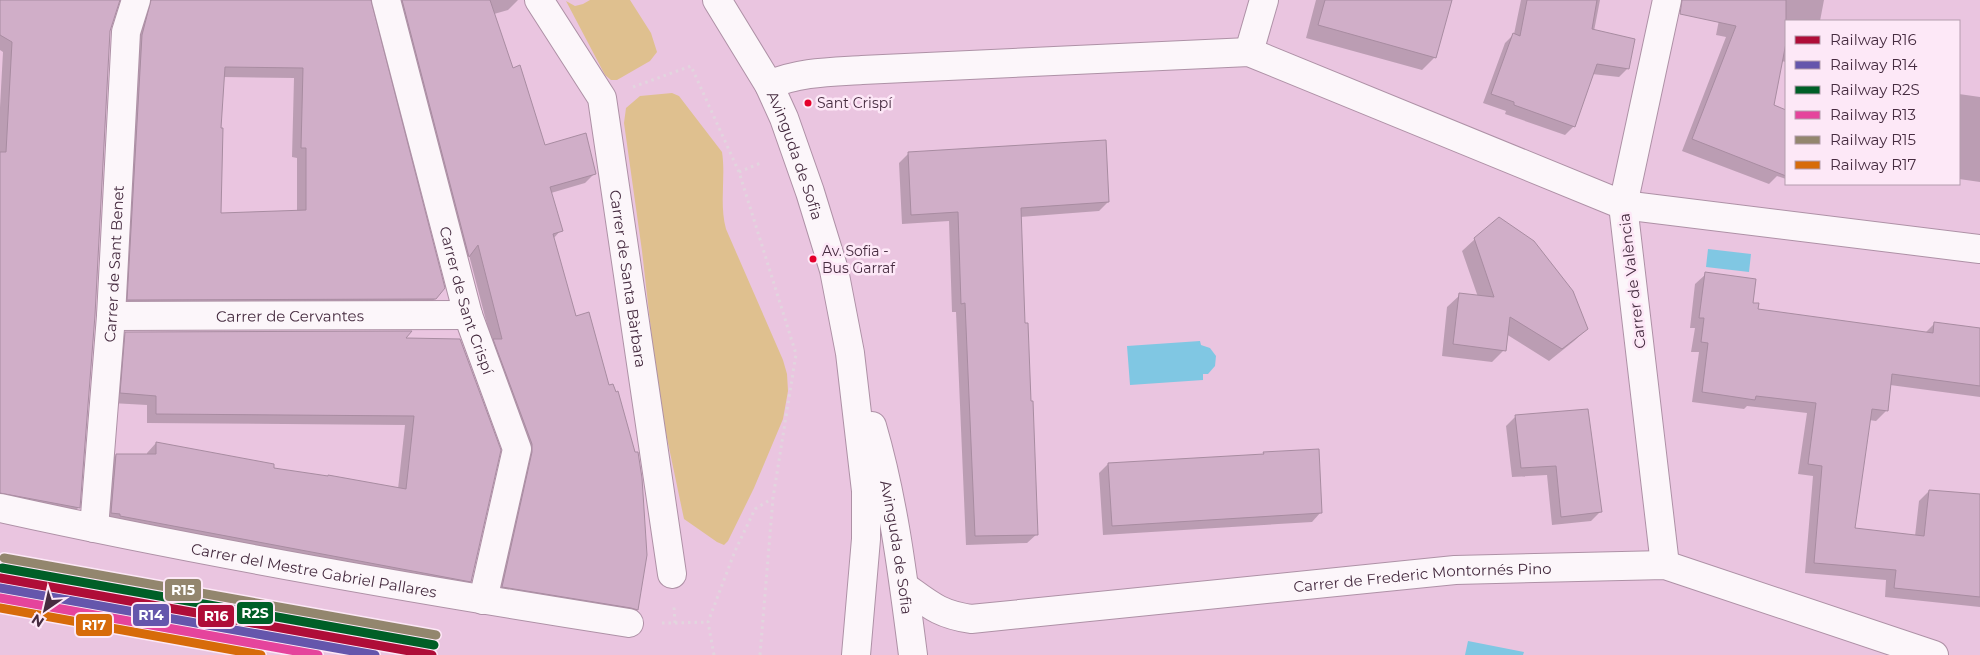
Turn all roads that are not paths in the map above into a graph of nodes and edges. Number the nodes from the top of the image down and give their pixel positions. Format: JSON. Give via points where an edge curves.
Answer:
{"nodes":[{"id":1,"x":136,"y":0,"type":"edge"},
{"id":2,"x":386,"y":0,"type":"edge"},
{"id":3,"x":539,"y":0,"type":"edge"},
{"id":4,"x":717,"y":0,"type":"edge"},
{"id":5,"x":1264,"y":0,"type":"edge"},
{"id":6,"x":1668,"y":0,"type":"edge"},
{"id":7,"x":1249,"y":52,"type":"junction"},
{"id":8,"x":769,"y":85,"type":"junction"},
{"id":9,"x":1623,"y":205,"type":"junction"},
{"id":10,"x":1980,"y":249,"type":"edge"},
{"id":11,"x":468,"y":315,"type":"junction"},
{"id":12,"x":111,"y":316,"type":"junction"},
{"id":13,"x":850,"y":353,"type":"junction"},
{"id":14,"x":0,"y":508,"type":"edge"},
{"id":15,"x":94,"y":528,"type":"junction"},
{"id":16,"x":1665,"y":565,"type":"junction"},
{"id":17,"x":672,"y":574,"type":"road end"},
{"id":18,"x":904,"y":587,"type":"junction"},
{"id":19,"x":483,"y":600,"type":"junction"},
{"id":20,"x":629,"y":622,"type":"road end"},
{"id":21,"x":856,"y":655,"type":"edge"},
{"id":22,"x":913,"y":655,"type":"edge"},
{"id":23,"x":1934,"y":655,"type":"edge"}],
"edges":[{"from":1,"to":12,"type":"street","name":"Carrer de Sant Benet","via":[[126,32]]},
{"from":2,"to":11,"type":"street","name":"Carrer de Sant Crispí"},
{"from":3,"to":17,"type":"street","name":"Carrer de Santa Bàrbara","via":[[602,98]]},
{"from":4,"to":8,"type":"street","name":"Avinguda de Sofia"},
{"from":5,"to":7,"type":"street"},
{"from":6,"to":9,"type":"street","name":"Carrer de València"},
{"from":7,"to":8,"type":"street","via":[[802,74]]},
{"from":7,"to":9,"type":"street"},
{"from":8,"to":13,"type":"street","name":"Avinguda de Sofia","via":[[784,118],[826,240]]},
{"from":9,"to":10,"type":"street"},
{"from":9,"to":16,"type":"street","name":"Carrer de València"},
{"from":11,"to":12,"type":"street","name":"Carrer de Cervantes"},
{"from":11,"to":19,"type":"street","name":"Carrer de Sant Crispí","via":[[517,449]]},
{"from":12,"to":15,"type":"street","name":"Carrer de Sant Benet"},
{"from":13,"to":18,"type":"street","name":"Avinguda de Sofia","via":[[885,470]]},
{"from":13,"to":21,"type":"street","name":"Avinguda de Sofia","via":[[866,492],[866,539]]},
{"from":14,"to":15,"type":"street","name":"Carrer del Mestre Gabriel Pallares"},
{"from":15,"to":19,"type":"street","name":"Carrer del Mestre Gabriel Pallares"},
{"from":16,"to":18,"type":"street","name":"Carrer de Frederic Montornés Pino","via":[[1455,570],[972,618],[939,611]]},
{"from":16,"to":23,"type":"street","name":"Carrer de Frederic Montornés Pino"},
{"from":18,"to":22,"type":"street","name":"Avinguda de Sofia"},
{"from":19,"to":20,"type":"street","name":"Carrer del Mestre Gabriel Pallares"}]}
